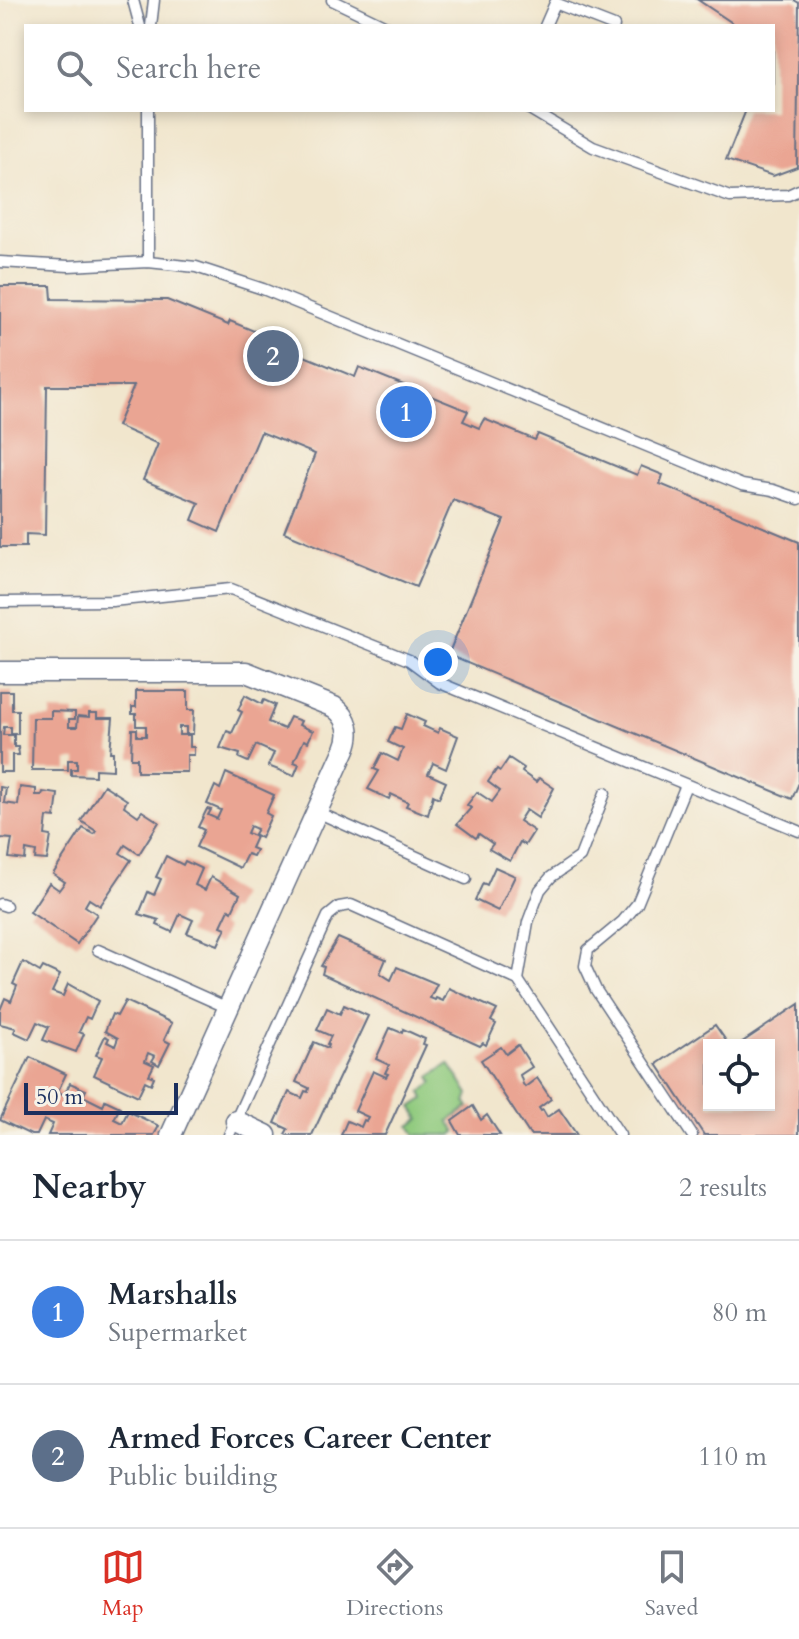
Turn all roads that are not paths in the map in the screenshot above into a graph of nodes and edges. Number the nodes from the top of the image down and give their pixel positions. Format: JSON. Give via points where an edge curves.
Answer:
{"nodes":[{"id":1,"x":133,"y":0,"type":"edge"},
{"id":2,"x":154,"y":0,"type":"edge"},
{"id":3,"x":332,"y":0,"type":"edge"},
{"id":4,"x":139,"y":24,"type":"edge"},
{"id":5,"x":151,"y":24,"type":"edge"},
{"id":6,"x":382,"y":24,"type":"edge"},
{"id":7,"x":546,"y":24,"type":"edge"},
{"id":8,"x":609,"y":24,"type":"edge"},
{"id":9,"x":148,"y":112,"type":"edge"},
{"id":10,"x":534,"y":112,"type":"edge"},
{"id":11,"x":799,"y":190,"type":"edge"},
{"id":12,"x":0,"y":262,"type":"edge"},
{"id":13,"x":148,"y":262,"type":"junction"},
{"id":14,"x":799,"y":499,"type":"edge"},
{"id":15,"x":0,"y":602,"type":"edge"},
{"id":16,"x":0,"y":672,"type":"edge"},
{"id":17,"x":686,"y":785,"type":"junction"},
{"id":18,"x":605,"y":793,"type":"dead end"},
{"id":19,"x":317,"y":812,"type":"junction"},
{"id":20,"x":799,"y":831,"type":"edge"},
{"id":21,"x":466,"y":879,"type":"dead end"},
{"id":22,"x":98,"y":950,"type":"dead end"},
{"id":23,"x":518,"y":980,"type":"junction"},
{"id":24,"x":228,"y":1008,"type":"junction"},
{"id":25,"x":232,"y":1128,"type":"edge"},
{"id":26,"x":171,"y":1135,"type":"edge"},
{"id":27,"x":266,"y":1135,"type":"edge"},
{"id":28,"x":620,"y":1135,"type":"edge"},
{"id":29,"x":692,"y":1135,"type":"edge"}],
"edges":[{"from":1,"to":4,"type":"lane"},
{"from":2,"to":5,"type":"lane"},
{"from":3,"to":6,"type":"lane"},
{"from":7,"to":8,"type":"lane","via":[[555,3]]},
{"from":9,"to":13,"type":"lane"},
{"from":10,"to":11,"type":"lane","via":[[593,147],[730,197]]},
{"from":12,"to":13,"type":"lane"},
{"from":13,"to":14,"type":"lane","via":[[196,267],[263,289],[742,485]]},
{"from":15,"to":17,"type":"lane","via":[[112,601],[231,589],[409,660],[440,683]]},
{"from":16,"to":19,"type":"street","via":[[246,672],[334,707],[346,720],[349,741]]},
{"from":17,"to":20,"type":"lane"},
{"from":17,"to":29,"type":"lane","via":[[637,904],[588,950],[585,966]]},
{"from":18,"to":23,"type":"lane","via":[[580,857],[540,890],[528,922]]},
{"from":19,"to":21,"type":"lane"},
{"from":19,"to":24,"type":"street"},
{"from":22,"to":24,"type":"lane"},
{"from":23,"to":25,"type":"lane","via":[[358,906],[339,907],[328,916]]},
{"from":23,"to":28,"type":"lane"},
{"from":24,"to":26,"type":"street"},
{"from":25,"to":27,"type":"street"}]}
